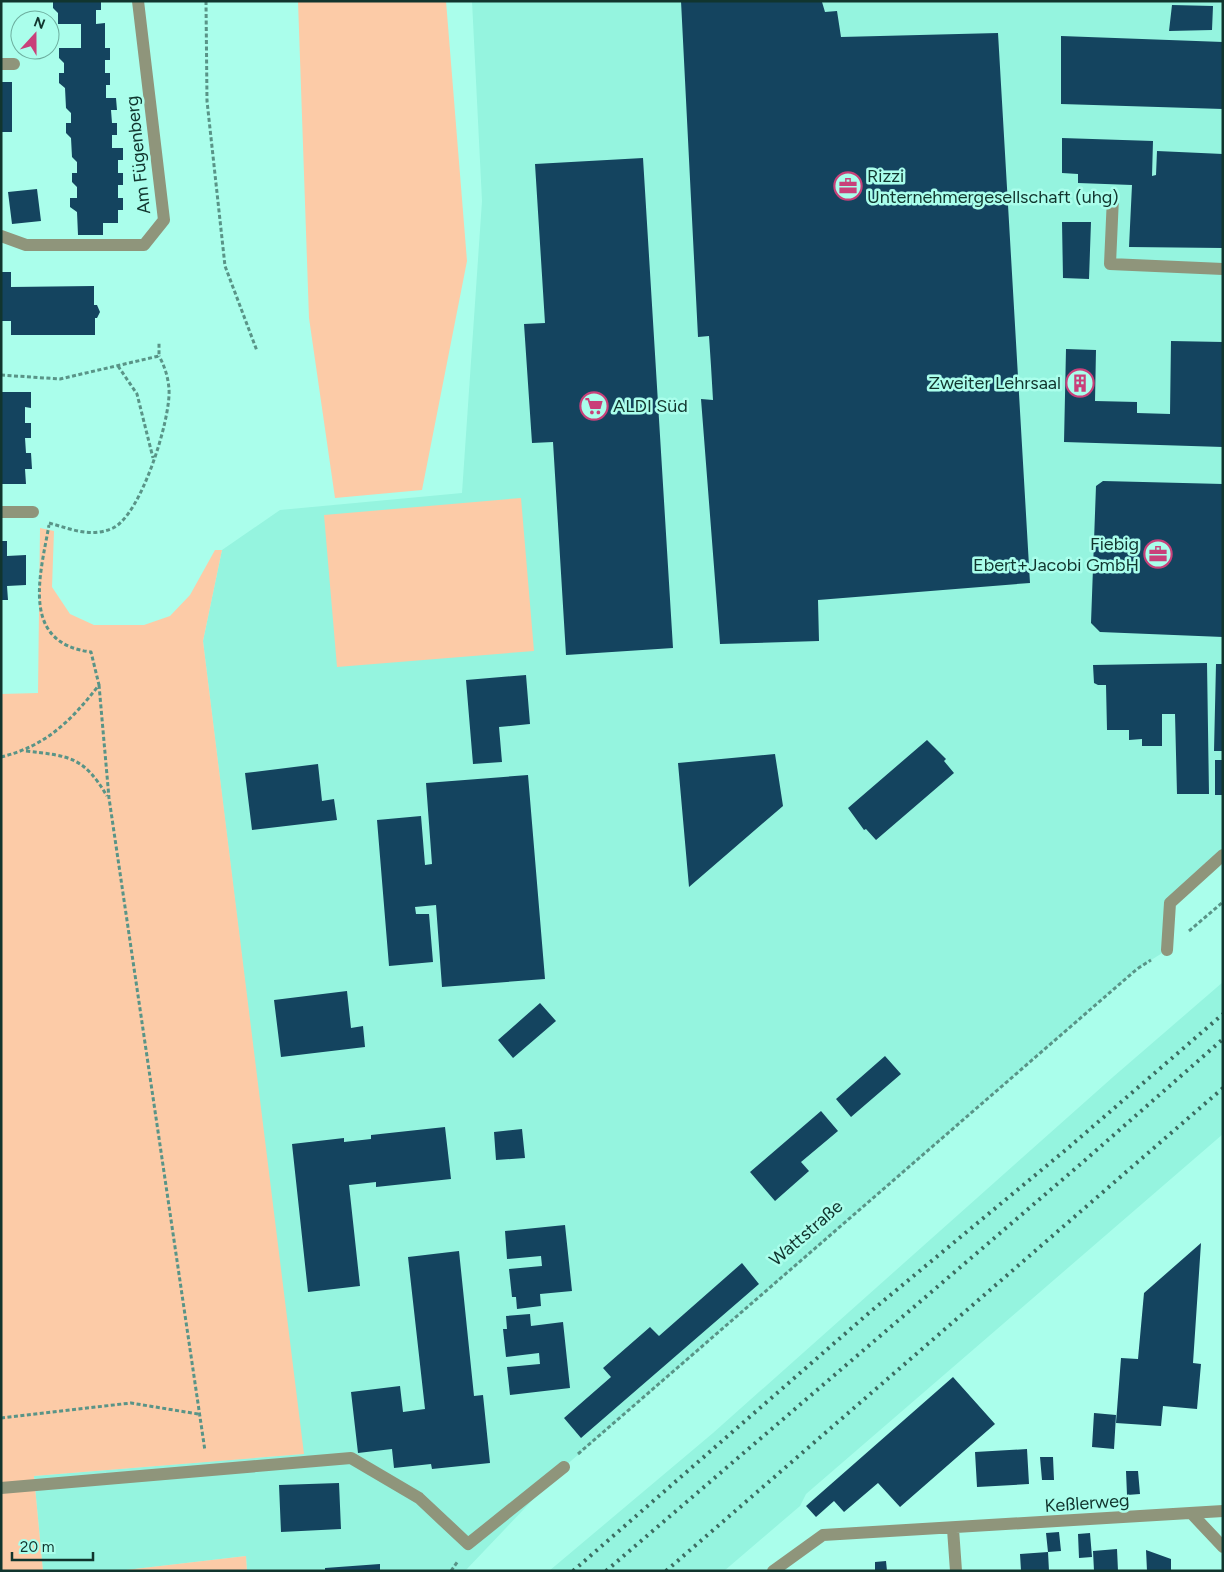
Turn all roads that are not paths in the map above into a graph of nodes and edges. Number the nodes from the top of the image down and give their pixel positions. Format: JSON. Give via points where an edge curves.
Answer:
{"nodes":[{"id":1,"x":138,"y":1,"type":"edge"},
{"id":2,"x":1113,"y":197,"type":"dead end"},
{"id":3,"x":1,"y":236,"type":"edge"},
{"id":4,"x":1223,"y":269,"type":"edge"},
{"id":5,"x":1,"y":512,"type":"edge"},
{"id":6,"x":32,"y":512,"type":"road end"},
{"id":7,"x":1223,"y":855,"type":"edge"},
{"id":8,"x":1167,"y":950,"type":"road end"},
{"id":9,"x":564,"y":1467,"type":"road end"},
{"id":10,"x":1,"y":1488,"type":"edge"},
{"id":11,"x":1223,"y":1511,"type":"edge"},
{"id":12,"x":1192,"y":1514,"type":"junction"},
{"id":13,"x":953,"y":1529,"type":"junction"},
{"id":14,"x":1223,"y":1546,"type":"edge"},
{"id":15,"x":773,"y":1571,"type":"edge"},
{"id":16,"x":956,"y":1571,"type":"edge"}],
"edges":[{"from":1,"to":3,"type":"street","name":"Am Fügenberg","via":[[164,220],[144,245],[26,245]]},
{"from":2,"to":4,"type":"street","via":[[1110,264]]},
{"from":5,"to":6,"type":"street"},
{"from":7,"to":8,"type":"street","via":[[1170,902]]},
{"from":9,"to":10,"type":"street","via":[[468,1544],[419,1498],[351,1458]]},
{"from":11,"to":12,"type":"street","name":"Keßlerweg"},
{"from":12,"to":13,"type":"street","name":"Keßlerweg"},
{"from":12,"to":14,"type":"street"},
{"from":13,"to":15,"type":"street","name":"Keßlerweg","via":[[823,1535]]},
{"from":13,"to":16,"type":"street"}]}
